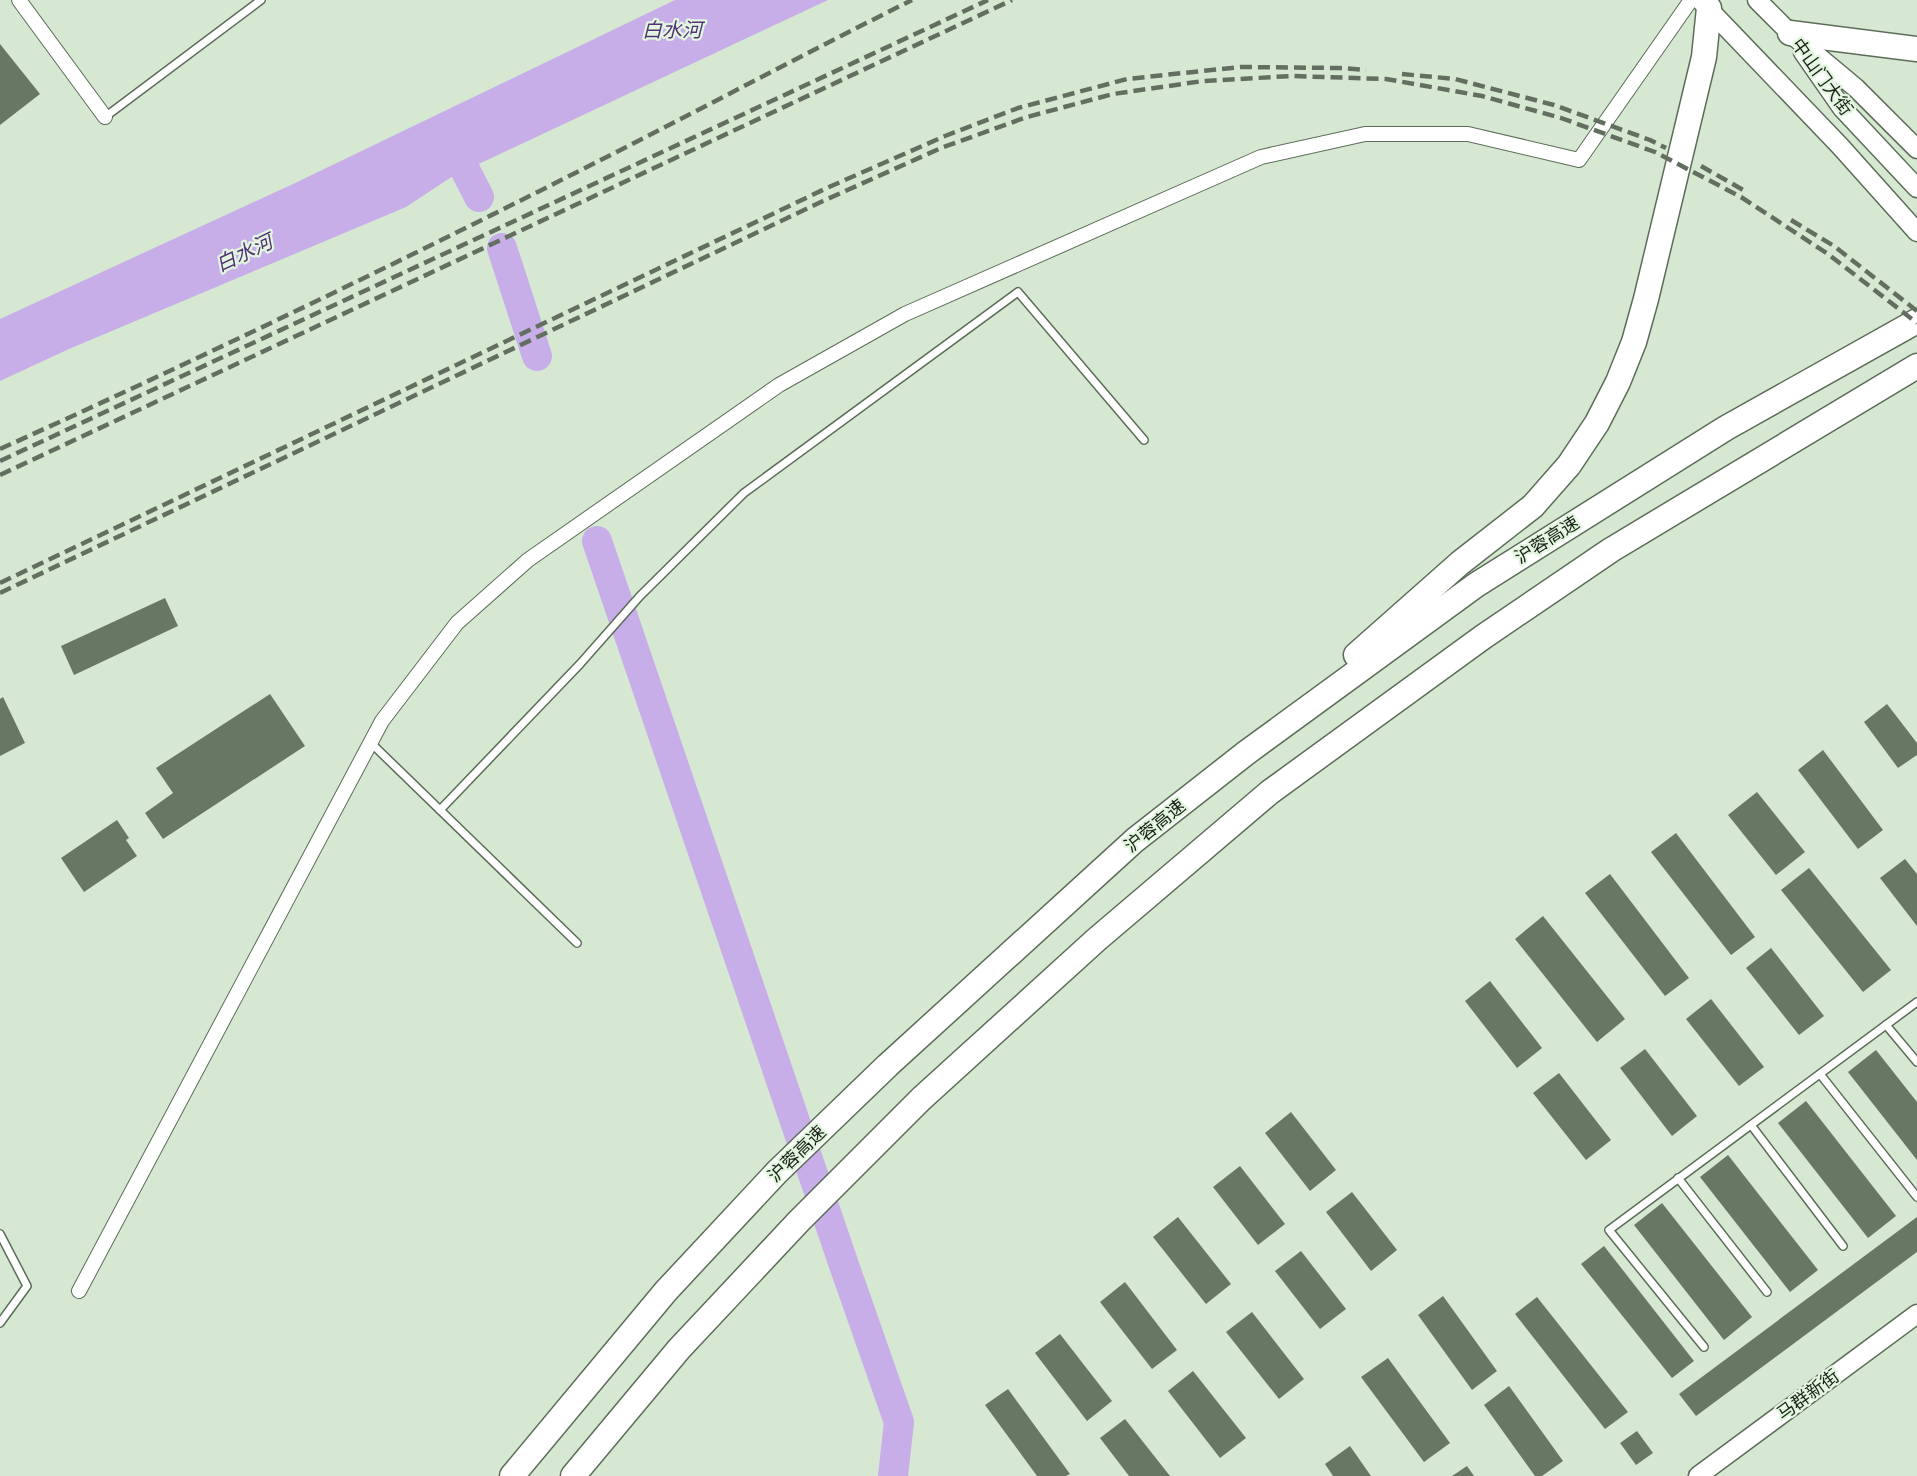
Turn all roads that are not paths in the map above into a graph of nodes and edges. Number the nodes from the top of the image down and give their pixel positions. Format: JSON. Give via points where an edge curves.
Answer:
{"nodes":[{"id":1,"x":19,"y":0,"type":"edge"},
{"id":2,"x":261,"y":0,"type":"edge"},
{"id":3,"x":1757,"y":0,"type":"edge"},
{"id":4,"x":1700,"y":3,"type":"edge"},
{"id":5,"x":1790,"y":33,"type":"junction"},
{"id":6,"x":1917,"y":50,"type":"edge"},
{"id":7,"x":105,"y":117,"type":"joint"},
{"id":8,"x":1917,"y":149,"type":"edge"},
{"id":9,"x":1917,"y":188,"type":"edge"},
{"id":10,"x":1917,"y":232,"type":"edge"},
{"id":11,"x":1917,"y":321,"type":"edge"},
{"id":12,"x":1916,"y":366,"type":"edge"},
{"id":13,"x":1144,"y":440,"type":"dead end"},
{"id":14,"x":371,"y":743,"type":"junction"},
{"id":15,"x":1246,"y":753,"type":"junction"},
{"id":16,"x":440,"y":810,"type":"junction"},
{"id":17,"x":577,"y":943,"type":"dead end"},
{"id":18,"x":1917,"y":1002,"type":"edge"},
{"id":19,"x":1886,"y":1025,"type":"junction"},
{"id":20,"x":1917,"y":1062,"type":"edge"},
{"id":21,"x":1820,"y":1074,"type":"junction"},
{"id":22,"x":1750,"y":1125,"type":"junction"},
{"id":23,"x":1678,"y":1178,"type":"junction"},
{"id":24,"x":1917,"y":1197,"type":"edge"},
{"id":25,"x":0,"y":1234,"type":"edge"},
{"id":26,"x":1843,"y":1246,"type":"dead end"},
{"id":27,"x":79,"y":1291,"type":"dead end"},
{"id":28,"x":1767,"y":1292,"type":"dead end"},
{"id":29,"x":1917,"y":1314,"type":"edge"},
{"id":30,"x":0,"y":1323,"type":"edge"},
{"id":31,"x":1704,"y":1347,"type":"dead end"},
{"id":32,"x":512,"y":1476,"type":"edge"},
{"id":33,"x":573,"y":1476,"type":"edge"},
{"id":34,"x":1698,"y":1476,"type":"edge"}],
"edges":[{"from":1,"to":7,"type":"street"},
{"from":2,"to":7,"type":"lane"},
{"from":3,"to":5,"type":"main road"},
{"from":4,"to":10,"type":"main road","name":"中山门大街","via":[[1840,146]]},
{"from":4,"to":14,"type":"street","via":[[1579,160],[1468,134],[1365,134],[1261,157],[905,314],[788,380],[528,560],[457,623],[382,721]]},
{"from":4,"to":15,"type":"highway","via":[[1704,57],[1646,299],[1630,352],[1597,423],[1569,465],[1533,506],[1460,563]]},
{"from":5,"to":6,"type":"highway"},
{"from":5,"to":8,"type":"main road","name":"中山门大街","via":[[1856,88]]},
{"from":5,"to":9,"type":"main road","name":"中山门大街","via":[[1842,108]]},
{"from":11,"to":15,"type":"highway","name":"沪蓉高速","via":[[1726,428],[1476,585]]},
{"from":12,"to":33,"type":"highway","via":[[1601,557],[1483,637],[1270,792],[1096,940],[921,1099],[679,1349]]},
{"from":13,"to":16,"type":"lane","via":[[1018,292],[744,493],[640,596]]},
{"from":14,"to":16,"type":"lane"},
{"from":14,"to":27,"type":"street"},
{"from":15,"to":32,"type":"highway","name":"沪蓉高速","via":[[1135,840],[777,1172],[666,1291]]},
{"from":16,"to":17,"type":"lane"},
{"from":18,"to":19,"type":"lane"},
{"from":19,"to":20,"type":"lane"},
{"from":19,"to":21,"type":"lane"},
{"from":21,"to":22,"type":"lane"},
{"from":21,"to":24,"type":"lane"},
{"from":22,"to":23,"type":"lane"},
{"from":22,"to":26,"type":"lane"},
{"from":23,"to":28,"type":"lane"},
{"from":23,"to":31,"type":"lane","via":[[1609,1230]]},
{"from":25,"to":30,"type":"lane","via":[[27,1286]]},
{"from":29,"to":34,"type":"main road","name":"马群新街"}]}
